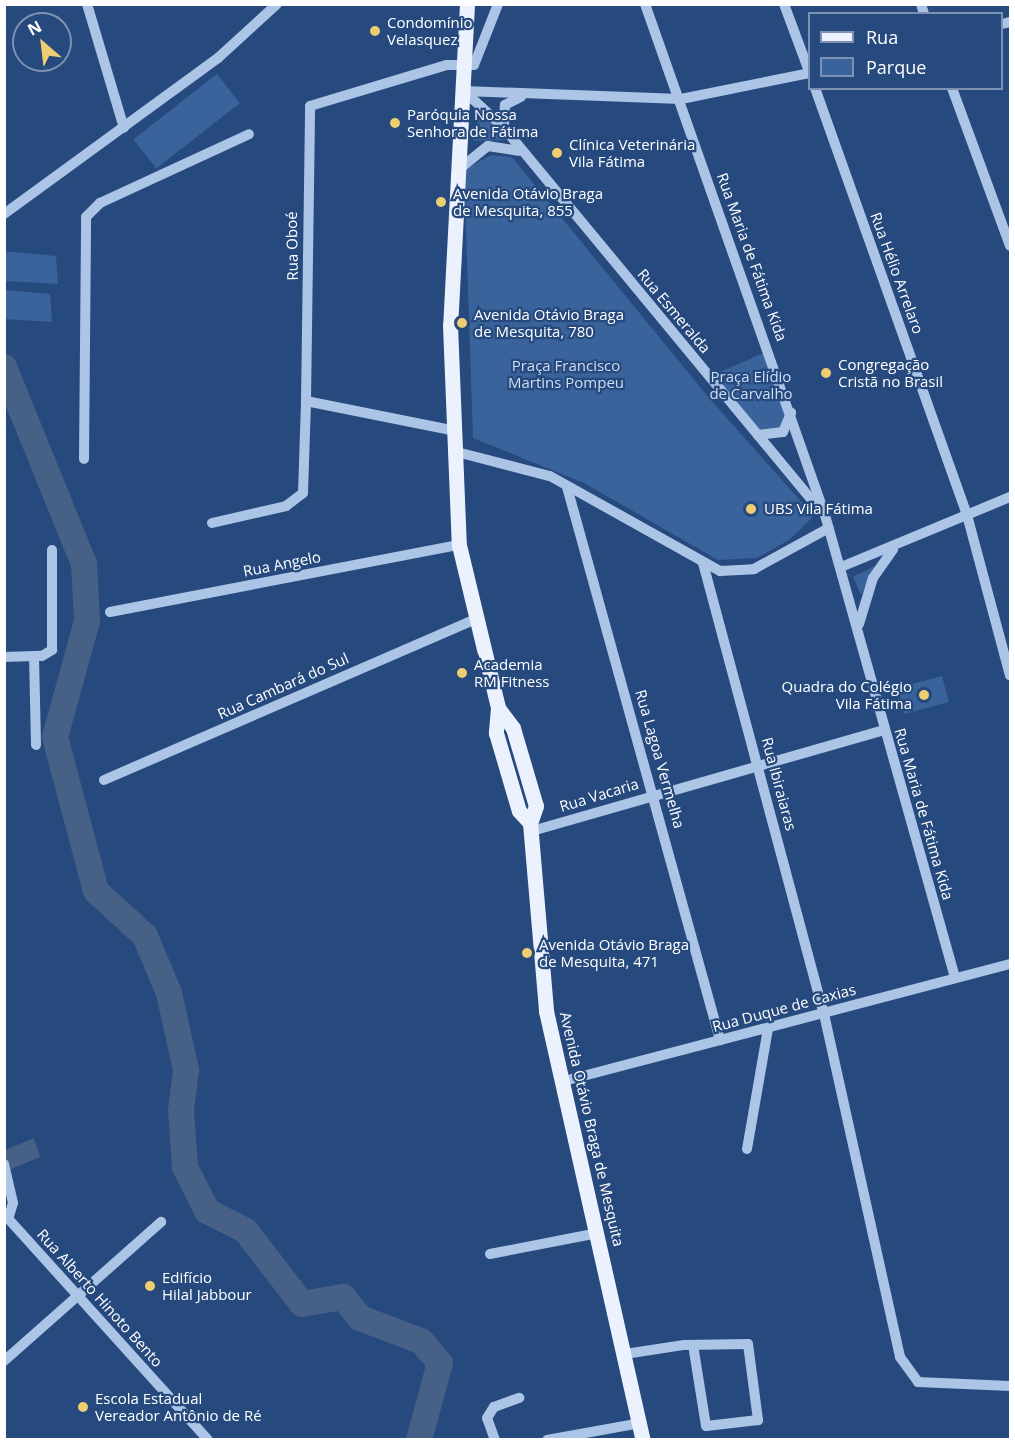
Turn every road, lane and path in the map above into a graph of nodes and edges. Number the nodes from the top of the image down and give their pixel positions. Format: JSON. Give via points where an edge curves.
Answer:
{"nodes":[{"id":1,"x":87,"y":4,"type":"edge"},
{"id":2,"x":277,"y":4,"type":"edge"},
{"id":3,"x":467,"y":4,"type":"edge"},
{"id":4,"x":498,"y":4,"type":"edge"},
{"id":5,"x":645,"y":4,"type":"edge"},
{"id":6,"x":784,"y":4,"type":"edge"},
{"id":7,"x":467,"y":66,"type":"junction"},
{"id":8,"x":808,"y":69,"type":"edge"},
{"id":9,"x":808,"y":74,"type":"edge"},
{"id":10,"x":816,"y":90,"type":"edge"},
{"id":11,"x":953,"y":90,"type":"edge"},
{"id":12,"x":464,"y":91,"type":"junction"},
{"id":13,"x":527,"y":96,"type":"junction"},
{"id":14,"x":681,"y":99,"type":"junction"},
{"id":15,"x":124,"y":128,"type":"junction"},
{"id":16,"x":504,"y":128,"type":"junction"},
{"id":17,"x":249,"y":134,"type":"dead end"},
{"id":18,"x":524,"y":154,"type":"junction"},
{"id":19,"x":456,"y":172,"type":"junction"},
{"id":20,"x":5,"y":214,"type":"edge"},
{"id":21,"x":1011,"y":246,"type":"edge"},
{"id":22,"x":306,"y":401,"type":"junction"},
{"id":23,"x":791,"y":413,"type":"junction"},
{"id":24,"x":451,"y":430,"type":"junction"},
{"id":25,"x":758,"y":435,"type":"junction"},
{"id":26,"x":453,"y":452,"type":"junction"},
{"id":27,"x":84,"y":459,"type":"dead end"},
{"id":28,"x":567,"y":487,"type":"junction"},
{"id":29,"x":1011,"y":497,"type":"edge"},
{"id":30,"x":825,"y":515,"type":"junction"},
{"id":31,"x":967,"y":515,"type":"junction"},
{"id":32,"x":212,"y":524,"type":"dead end"},
{"id":33,"x":829,"y":528,"type":"junction"},
{"id":34,"x":459,"y":545,"type":"junction"},
{"id":35,"x":894,"y":548,"type":"junction"},
{"id":36,"x":52,"y":550,"type":"dead end"},
{"id":37,"x":703,"y":563,"type":"junction"},
{"id":38,"x":841,"y":567,"type":"junction"},
{"id":39,"x":110,"y":612,"type":"dead end"},
{"id":40,"x":474,"y":620,"type":"junction"},
{"id":41,"x":859,"y":624,"type":"junction"},
{"id":42,"x":34,"y":656,"type":"junction"},
{"id":43,"x":4,"y":657,"type":"edge"},
{"id":44,"x":1011,"y":675,"type":"edge"},
{"id":45,"x":884,"y":730,"type":"junction"},
{"id":46,"x":36,"y":745,"type":"dead end"},
{"id":47,"x":759,"y":765,"type":"junction"},
{"id":48,"x":104,"y":780,"type":"dead end"},
{"id":49,"x":655,"y":794,"type":"junction"},
{"id":50,"x":531,"y":827,"type":"junction"},
{"id":51,"x":1011,"y":964,"type":"edge"},
{"id":52,"x":955,"y":977,"type":"junction"},
{"id":53,"x":824,"y":1014,"type":"junction"},
{"id":54,"x":768,"y":1029,"type":"junction"},
{"id":55,"x":720,"y":1040,"type":"junction"},
{"id":56,"x":564,"y":1080,"type":"junction"},
{"id":57,"x":747,"y":1149,"type":"dead end"},
{"id":58,"x":4,"y":1164,"type":"edge"},
{"id":59,"x":6,"y":1216,"type":"edge"},
{"id":60,"x":160,"y":1222,"type":"dead end"},
{"id":61,"x":598,"y":1233,"type":"junction"},
{"id":62,"x":490,"y":1254,"type":"dead end"},
{"id":63,"x":78,"y":1296,"type":"junction"},
{"id":64,"x":693,"y":1345,"type":"junction"},
{"id":65,"x":625,"y":1354,"type":"junction"},
{"id":66,"x":4,"y":1361,"type":"edge"},
{"id":67,"x":1011,"y":1386,"type":"edge"},
{"id":68,"x":519,"y":1398,"type":"dead end"},
{"id":69,"x":641,"y":1423,"type":"junction"},
{"id":70,"x":208,"y":1440,"type":"edge"},
{"id":71,"x":495,"y":1440,"type":"edge"},
{"id":72,"x":547,"y":1440,"type":"edge"},
{"id":73,"x":643,"y":1440,"type":"edge"}],
"edges":[{"from":1,"to":15,"type":"street"},
{"from":2,"to":15,"type":"street","via":[[219,58]]},
{"from":3,"to":7,"type":"main road","name":"Avenida Otávio Braga de Mesquita"},
{"from":4,"to":7,"type":"street","via":[[478,61]]},
{"from":5,"to":14,"type":"street","name":"Rua Maria de Fátima Kida"},
{"from":6,"to":8,"type":"street"},
{"from":7,"to":12,"type":"main road","name":"Avenida Otávio Braga de Mesquita"},
{"from":7,"to":22,"type":"street","name":"Rua Oboé","via":[[447,65],[310,106]]},
{"from":9,"to":14,"type":"street"},
{"from":10,"to":31,"type":"street","name":"Rua Hélio Arrelaro"},
{"from":11,"to":21,"type":"street"},
{"from":12,"to":13,"type":"street"},
{"from":12,"to":16,"type":"street","name":"Rua Esmeralda"},
{"from":12,"to":19,"type":"main road","name":"Avenida Otávio Braga de Mesquita"},
{"from":13,"to":14,"type":"street"},
{"from":13,"to":16,"type":"street","via":[[505,105]]},
{"from":14,"to":23,"type":"street","name":"Rua Maria de Fátima Kida"},
{"from":15,"to":20,"type":"street"},
{"from":16,"to":18,"type":"street","name":"Rua Esmeralda"},
{"from":17,"to":27,"type":"street","via":[[99,202],[86,217]]},
{"from":18,"to":19,"type":"street","via":[[508,145],[488,146]]},
{"from":18,"to":25,"type":"street","name":"Rua Esmeralda"},
{"from":19,"to":24,"type":"main road","name":"Avenida Otávio Braga de Mesquita"},
{"from":22,"to":24,"type":"street"},
{"from":22,"to":32,"type":"street","via":[[303,494],[286,506]]},
{"from":23,"to":25,"type":"street","via":[[776,437]]},
{"from":23,"to":30,"type":"street","name":"Rua Maria de Fátima Kida"},
{"from":24,"to":26,"type":"main road","name":"Avenida Otávio Braga de Mesquita"},
{"from":25,"to":30,"type":"street","name":"Rua Esmeralda"},
{"from":26,"to":28,"type":"street","via":[[525,467]]},
{"from":26,"to":34,"type":"main road","name":"Avenida Otávio Braga de Mesquita"},
{"from":28,"to":37,"type":"street"},
{"from":28,"to":49,"type":"street","name":"Rua Lagoa Vermelha"},
{"from":29,"to":31,"type":"street"},
{"from":30,"to":33,"type":"street","name":"Rua Maria de Fátima Kida"},
{"from":31,"to":35,"type":"street"},
{"from":31,"to":44,"type":"street","name":"Rua Hélio Arrelaro"},
{"from":33,"to":37,"type":"street","via":[[754,569],[737,573]]},
{"from":33,"to":38,"type":"street","name":"Rua Maria de Fátima Kida"},
{"from":34,"to":39,"type":"street","name":"Rua Angelo"},
{"from":34,"to":40,"type":"main road","name":"Avenida Otávio Braga de Mesquita"},
{"from":35,"to":38,"type":"street"},
{"from":35,"to":41,"type":"street","via":[[873,578]]},
{"from":36,"to":42,"type":"street","via":[[54,643],[47,654]]},
{"from":37,"to":47,"type":"street","name":"Rua Ibiraiaras"},
{"from":38,"to":41,"type":"street","name":"Rua Maria de Fátima Kida"},
{"from":40,"to":48,"type":"street","name":"Rua Cambará do Sul"},
{"from":40,"to":50,"type":"main road","name":"Avenida Otávio Braga de Mesquita","via":[[498,708],[513,728],[533,791],[536,807]]},
{"from":41,"to":45,"type":"street","name":"Rua Maria de Fátima Kida"},
{"from":42,"to":43,"type":"street"},
{"from":42,"to":46,"type":"street"},
{"from":45,"to":47,"type":"street","name":"Rua Vacaria"},
{"from":45,"to":52,"type":"street","name":"Rua Maria de Fátima Kida"},
{"from":47,"to":49,"type":"street","name":"Rua Vacaria"},
{"from":47,"to":53,"type":"street","name":"Rua Ibiraiaras"},
{"from":49,"to":50,"type":"street","name":"Rua Vacaria"},
{"from":49,"to":55,"type":"street","name":"Rua Lagoa Vermelha"},
{"from":50,"to":56,"type":"main road","name":"Avenida Otávio Braga de Mesquita","via":[[546,1011]]},
{"from":51,"to":52,"type":"street","name":"Rua Duque de Caxias"},
{"from":52,"to":53,"type":"street","name":"Rua Duque de Caxias"},
{"from":53,"to":54,"type":"street","name":"Rua Duque de Caxias"},
{"from":53,"to":67,"type":"street","name":"Rua Ibiraiaras","via":[[900,1357],[918,1382]]},
{"from":54,"to":55,"type":"street","name":"Rua Duque de Caxias"},
{"from":54,"to":57,"type":"street"},
{"from":55,"to":56,"type":"street","name":"Rua Duque de Caxias"},
{"from":56,"to":61,"type":"main road","name":"Avenida Otávio Braga de Mesquita"},
{"from":58,"to":59,"type":"street","name":"Rua Alberto Hinoto Bento","via":[[13,1203]]},
{"from":59,"to":63,"type":"street","name":"Rua Alberto Hinoto Bento"},
{"from":60,"to":63,"type":"street"},
{"from":61,"to":62,"type":"street"},
{"from":61,"to":65,"type":"main road","name":"Avenida Otávio Braga de Mesquita"},
{"from":63,"to":66,"type":"street"},
{"from":63,"to":70,"type":"street","name":"Rua Alberto Hinoto Bento"},
{"from":64,"to":64,"type":"street","via":[[748,1344],[758,1420],[706,1426]]},
{"from":64,"to":65,"type":"street"},
{"from":65,"to":69,"type":"main road","name":"Avenida Otávio Braga de Mesquita"},
{"from":68,"to":71,"type":"street","via":[[494,1407],[487,1418]]},
{"from":69,"to":72,"type":"street"},
{"from":69,"to":73,"type":"main road","name":"Avenida Otávio Braga de Mesquita"}]}
